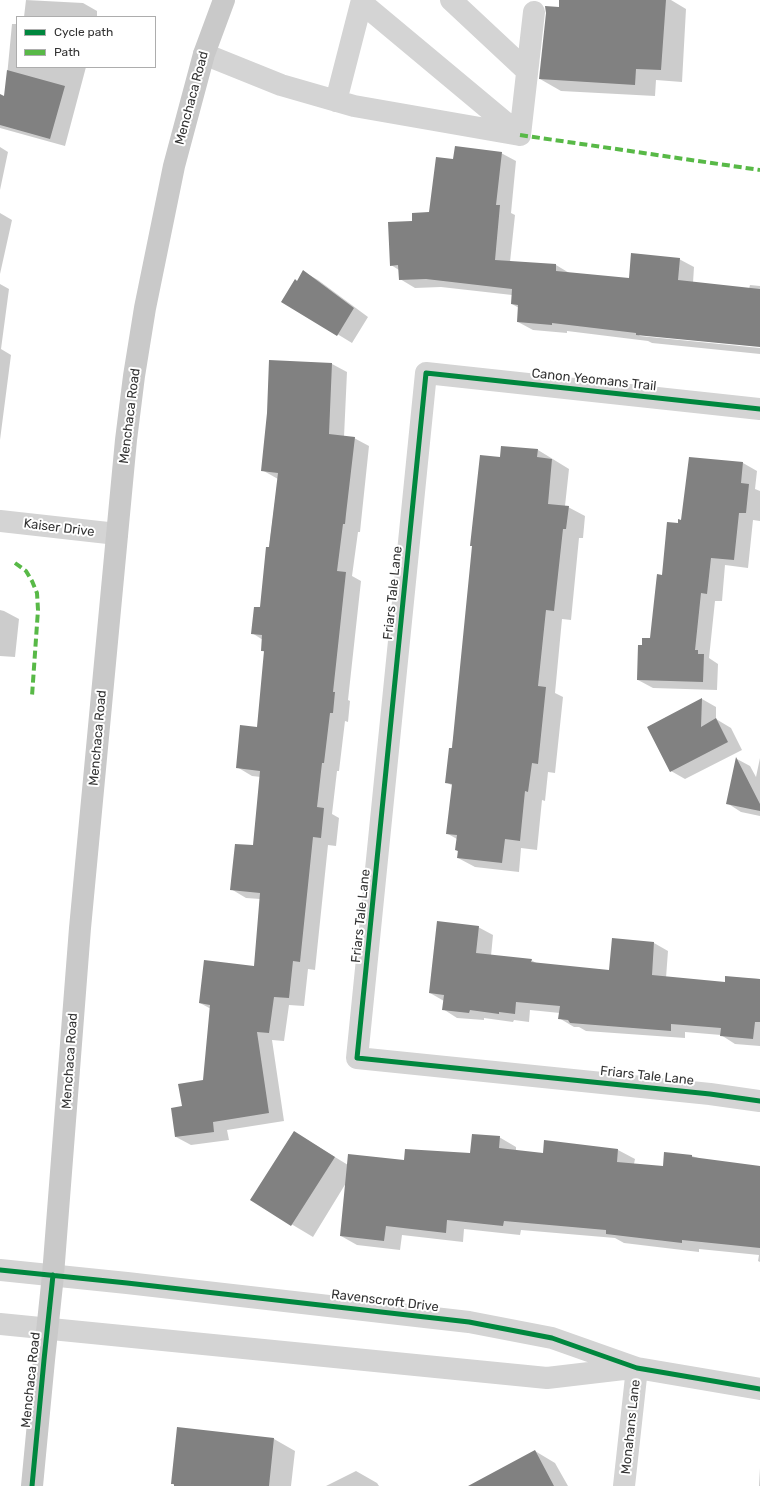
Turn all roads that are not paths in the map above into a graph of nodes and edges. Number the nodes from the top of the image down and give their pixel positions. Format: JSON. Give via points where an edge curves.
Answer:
{"nodes":[{"id":1,"x":224,"y":0,"type":"edge"},
{"id":2,"x":451,"y":0,"type":"edge"},
{"id":3,"x":362,"y":1,"type":"edge"},
{"id":4,"x":534,"y":12,"type":"dead end"},
{"id":5,"x":204,"y":54,"type":"junction"},
{"id":6,"x":527,"y":71,"type":"junction"},
{"id":7,"x":336,"y":101,"type":"junction"},
{"id":8,"x":520,"y":135,"type":"junction"},
{"id":9,"x":426,"y":373,"type":"joint"},
{"id":10,"x":760,"y":409,"type":"edge"},
{"id":11,"x":0,"y":521,"type":"edge"},
{"id":12,"x":117,"y":534,"type":"junction"},
{"id":13,"x":760,"y":1101,"type":"edge"},
{"id":14,"x":0,"y":1270,"type":"edge"},
{"id":15,"x":53,"y":1275,"type":"junction"},
{"id":16,"x":0,"y":1324,"type":"edge"},
{"id":17,"x":47,"y":1329,"type":"junction"},
{"id":18,"x":637,"y":1368,"type":"junction"},
{"id":19,"x":760,"y":1389,"type":"edge"},
{"id":20,"x":32,"y":1486,"type":"edge"},
{"id":21,"x":624,"y":1486,"type":"edge"}],
"edges":[{"from":1,"to":5,"type":"main road","name":"Menchaca Road"},
{"from":2,"to":6,"type":"street"},
{"from":3,"to":7,"type":"street"},
{"from":3,"to":8,"type":"street"},
{"from":4,"to":6,"type":"street"},
{"from":5,"to":7,"type":"street","via":[[281,85]]},
{"from":5,"to":12,"type":"main road","name":"Menchaca Road","via":[[174,166],[145,308],[134,376]]},
{"from":6,"to":8,"type":"street"},
{"from":7,"to":8,"type":"street"},
{"from":9,"to":10,"type":"street","name":"Canon Yeomans Trail"},
{"from":9,"to":13,"type":"street","name":"Friars Tale Lane","via":[[357,1058]]},
{"from":11,"to":12,"type":"street","name":"Kaiser Drive"},
{"from":12,"to":15,"type":"main road","name":"Menchaca Road","via":[[80,928]]},
{"from":14,"to":15,"type":"street","name":"Ravenscroft Drive"},
{"from":15,"to":17,"type":"main road","name":"Menchaca Road"},
{"from":15,"to":18,"type":"street","name":"Ravenscroft Drive","via":[[469,1322],[552,1338]]},
{"from":16,"to":17,"type":"street","name":"Ravenscroft Drive"},
{"from":17,"to":18,"type":"street","name":"Ravenscroft Drive","via":[[547,1378]]},
{"from":17,"to":20,"type":"main road","name":"Menchaca Road"},
{"from":18,"to":19,"type":"street","name":"Ravenscroft Drive"},
{"from":18,"to":21,"type":"street","name":"Monahans Lane"}]}
